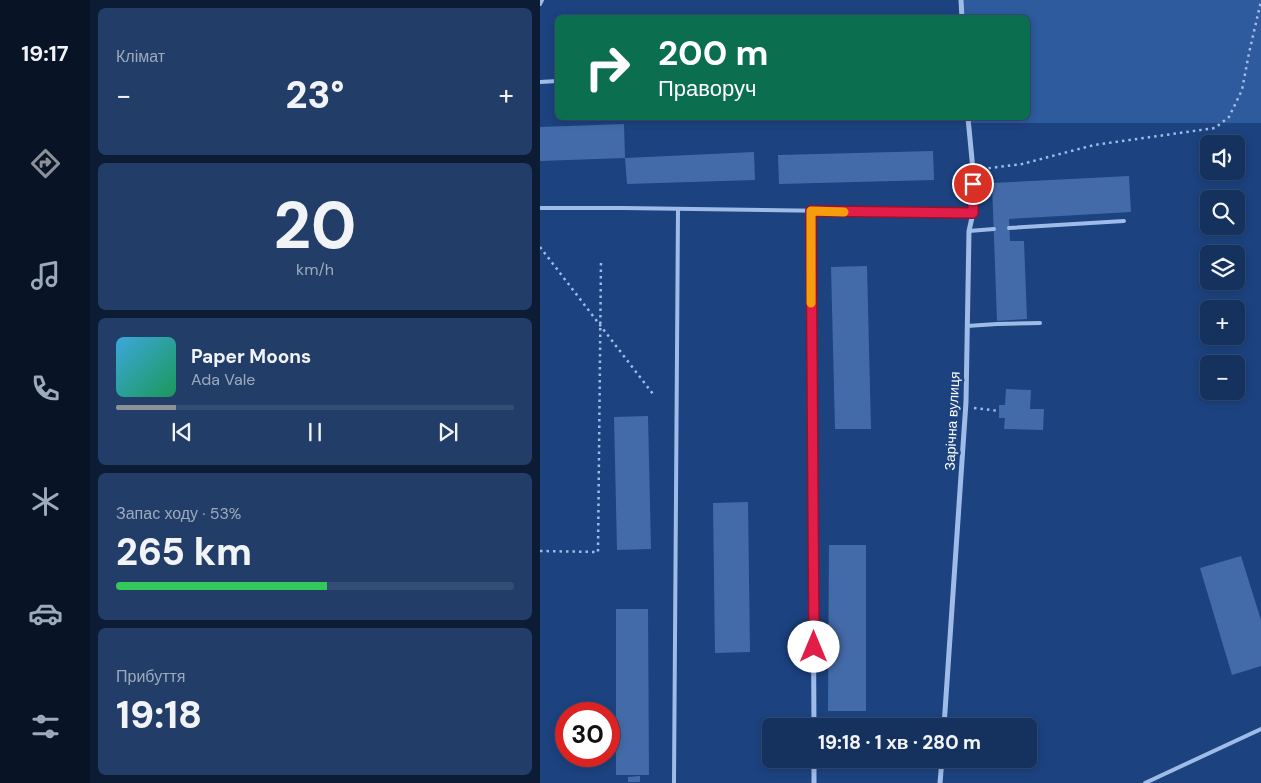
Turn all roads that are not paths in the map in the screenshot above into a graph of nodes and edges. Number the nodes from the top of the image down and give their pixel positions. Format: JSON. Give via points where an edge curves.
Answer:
{"nodes":[{"id":1,"x":542,"y":0,"type":"edge"},
{"id":2,"x":961,"y":0,"type":"edge"},
{"id":3,"x":540,"y":4,"type":"edge"},
{"id":4,"x":962,"y":15,"type":"edge"},
{"id":5,"x":555,"y":81,"type":"edge"},
{"id":6,"x":540,"y":82,"type":"edge"},
{"id":7,"x":968,"y":120,"type":"edge"},
{"id":8,"x":540,"y":208,"type":"edge"},
{"id":9,"x":678,"y":209,"type":"junction"},
{"id":10,"x":811,"y":211,"type":"junction"},
{"id":11,"x":973,"y":213,"type":"junction"},
{"id":12,"x":1124,"y":221,"type":"dead end"},
{"id":13,"x":1010,"y":228,"type":"dead end"},
{"id":14,"x":994,"y":229,"type":"dead end"},
{"id":15,"x":969,"y":231,"type":"junction"},
{"id":16,"x":1040,"y":323,"type":"dead end"},
{"id":17,"x":967,"y":326,"type":"junction"},
{"id":18,"x":814,"y":718,"type":"edge"},
{"id":19,"x":945,"y":718,"type":"edge"},
{"id":20,"x":1261,"y":729,"type":"edge"},
{"id":21,"x":814,"y":768,"type":"edge"},
{"id":22,"x":941,"y":768,"type":"edge"},
{"id":23,"x":674,"y":783,"type":"edge"},
{"id":24,"x":814,"y":783,"type":"edge"},
{"id":25,"x":940,"y":783,"type":"edge"},
{"id":26,"x":1145,"y":783,"type":"edge"}],
"edges":[{"from":1,"to":3,"type":"lane"},
{"from":2,"to":4,"type":"street"},
{"from":5,"to":6,"type":"lane"},
{"from":7,"to":11,"type":"street","name":"Зарічна вулиця"},
{"from":8,"to":9,"type":"lane"},
{"from":9,"to":10,"type":"lane"},
{"from":9,"to":23,"type":"lane"},
{"from":10,"to":11,"type":"lane"},
{"from":10,"to":18,"type":"street"},
{"from":11,"to":15,"type":"street","name":"Зарічна вулиця"},
{"from":12,"to":13,"type":"lane"},
{"from":14,"to":15,"type":"lane"},
{"from":15,"to":17,"type":"street","name":"Зарічна вулиця"},
{"from":16,"to":17,"type":"lane"},
{"from":17,"to":19,"type":"street","name":"Зарічна вулиця","via":[[966,402]]},
{"from":20,"to":26,"type":"lane"},
{"from":21,"to":24,"type":"street"},
{"from":22,"to":25,"type":"street"}]}
